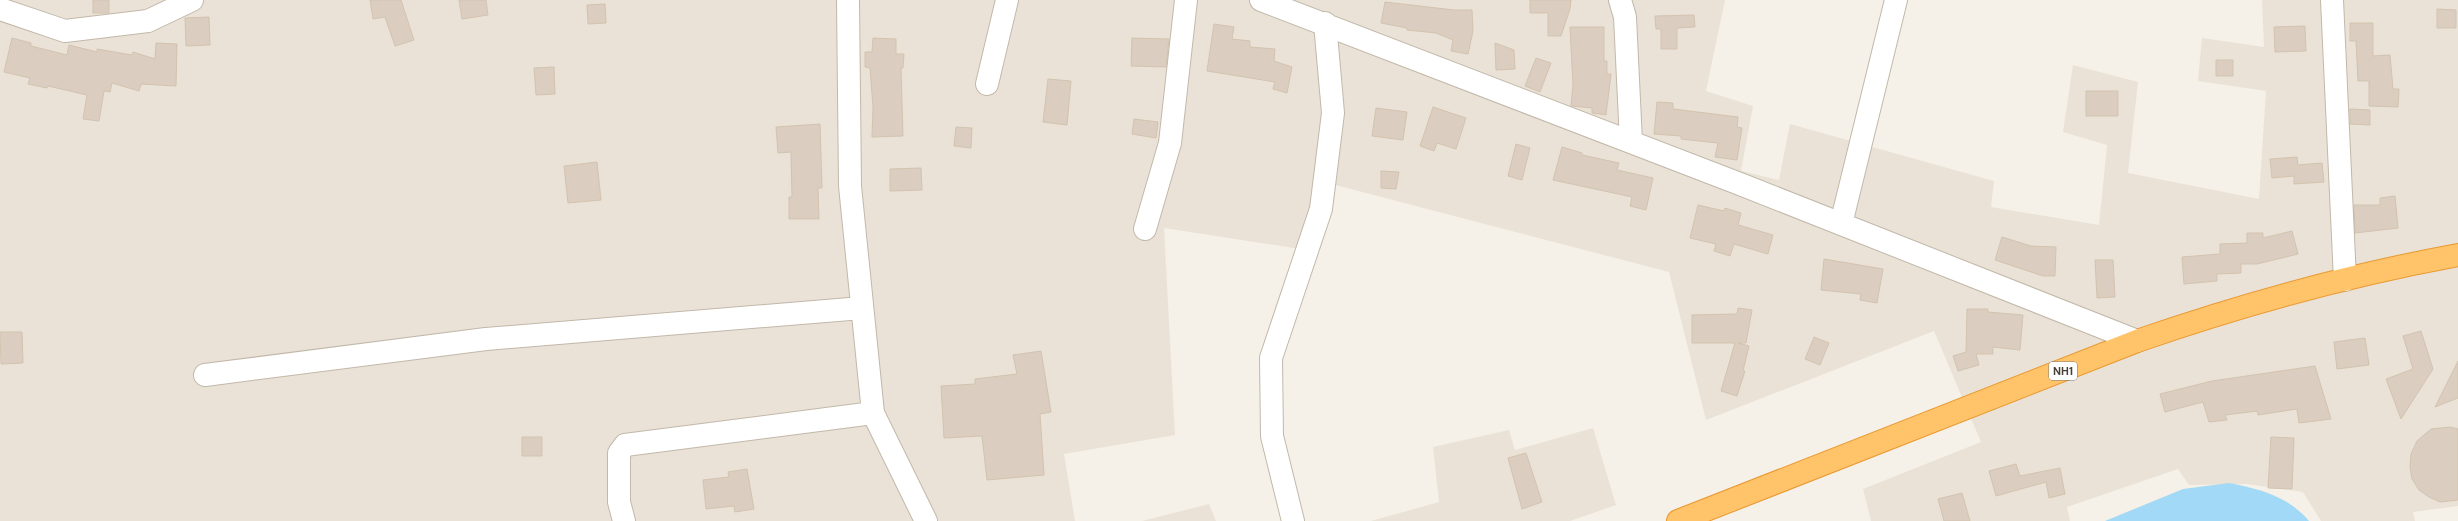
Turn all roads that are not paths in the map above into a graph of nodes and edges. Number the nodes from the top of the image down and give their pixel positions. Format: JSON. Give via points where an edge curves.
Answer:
{"nodes":[{"id":1,"x":192,"y":0,"type":"edge"},
{"id":2,"x":848,"y":0,"type":"edge"},
{"id":3,"x":1007,"y":0,"type":"edge"},
{"id":4,"x":1186,"y":0,"type":"edge"},
{"id":5,"x":1261,"y":0,"type":"edge"},
{"id":6,"x":1620,"y":0,"type":"edge"},
{"id":7,"x":1896,"y":0,"type":"edge"},
{"id":8,"x":2332,"y":0,"type":"edge"},
{"id":9,"x":0,"y":9,"type":"edge"},
{"id":10,"x":1325,"y":23,"type":"junction"},
{"id":11,"x":987,"y":84,"type":"dead end"},
{"id":12,"x":1631,"y":142,"type":"junction"},
{"id":13,"x":1841,"y":224,"type":"junction"},
{"id":14,"x":1145,"y":229,"type":"dead end"},
{"id":15,"x":2458,"y":255,"type":"edge"},
{"id":16,"x":2345,"y":280,"type":"junction"},
{"id":17,"x":862,"y":308,"type":"junction"},
{"id":18,"x":2137,"y":341,"type":"junction"},
{"id":19,"x":204,"y":375,"type":"dead end"},
{"id":20,"x":873,"y":413,"type":"junction"},
{"id":21,"x":624,"y":521,"type":"edge"},
{"id":22,"x":926,"y":521,"type":"edge"},
{"id":23,"x":1293,"y":521,"type":"edge"},
{"id":24,"x":1678,"y":521,"type":"edge"}],
"edges":[{"from":1,"to":9,"type":"street","via":[[148,21],[65,31]]},
{"from":2,"to":17,"type":"street","via":[[850,186]]},
{"from":3,"to":11,"type":"street"},
{"from":4,"to":14,"type":"street","via":[[1170,143]]},
{"from":5,"to":10,"type":"street"},
{"from":6,"to":12,"type":"street","via":[[1625,17]]},
{"from":7,"to":13,"type":"street"},
{"from":8,"to":16,"type":"street"},
{"from":10,"to":12,"type":"street"},
{"from":10,"to":23,"type":"street","via":[[1333,113],[1320,210],[1271,358],[1272,436]]},
{"from":12,"to":13,"type":"street"},
{"from":13,"to":18,"type":"street"},
{"from":15,"to":16,"type":"highway","number":"NH1","via":[[2403,265]]},
{"from":16,"to":18,"type":"highway","number":"NH1","via":[[2193,322]]},
{"from":17,"to":19,"type":"street","via":[[486,340]]},
{"from":17,"to":20,"type":"street"},
{"from":18,"to":24,"type":"highway","number":"NH1"},
{"from":20,"to":21,"type":"street","via":[[625,445],[619,453],[619,502]]},
{"from":20,"to":22,"type":"street"}]}
